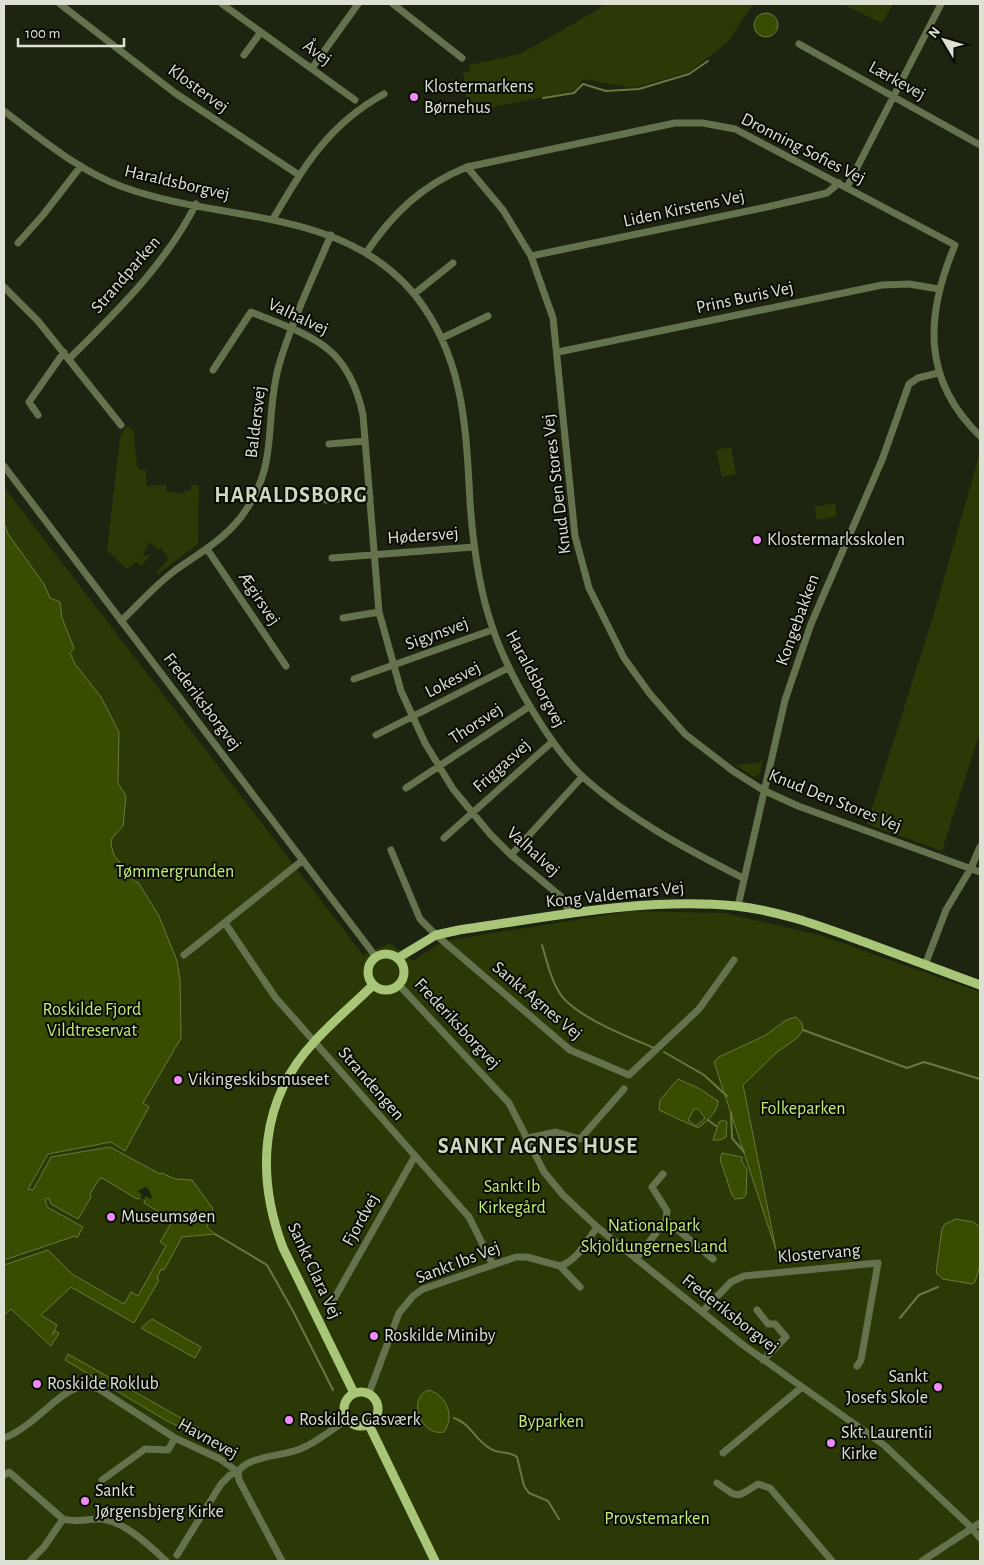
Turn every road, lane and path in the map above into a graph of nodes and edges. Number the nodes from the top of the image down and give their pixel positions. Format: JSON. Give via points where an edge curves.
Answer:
{"nodes":[{"id":1,"x":60,"y":4,"type":"edge"},
{"id":2,"x":222,"y":4,"type":"edge"},
{"id":3,"x":358,"y":4,"type":"edge"},
{"id":4,"x":392,"y":4,"type":"edge"},
{"id":5,"x":941,"y":4,"type":"edge"},
{"id":6,"x":261,"y":32,"type":"junction"},
{"id":7,"x":800,"y":44,"type":"dead end"},
{"id":8,"x":244,"y":55,"type":"dead end"},
{"id":9,"x":462,"y":58,"type":"dead end"},
{"id":10,"x":312,"y":68,"type":"junction"},
{"id":11,"x":384,"y":94,"type":"dead end"},
{"id":12,"x":894,"y":97,"type":"junction"},
{"id":13,"x":356,"y":100,"type":"dead end"},
{"id":14,"x":4,"y":112,"type":"edge"},
{"id":15,"x":980,"y":145,"type":"edge"},
{"id":16,"x":81,"y":166,"type":"junction"},
{"id":17,"x":467,"y":167,"type":"junction"},
{"id":18,"x":299,"y":175,"type":"junction"},
{"id":19,"x":839,"y":183,"type":"junction"},
{"id":20,"x":847,"y":187,"type":"junction"},
{"id":21,"x":196,"y":204,"type":"junction"},
{"id":22,"x":274,"y":219,"type":"junction"},
{"id":23,"x":331,"y":234,"type":"junction"},
{"id":24,"x":18,"y":243,"type":"dead end"},
{"id":25,"x":366,"y":252,"type":"junction"},
{"id":26,"x":531,"y":256,"type":"junction"},
{"id":27,"x":453,"y":263,"type":"dead end"},
{"id":28,"x":4,"y":287,"type":"edge"},
{"id":29,"x":938,"y":289,"type":"junction"},
{"id":30,"x":414,"y":294,"type":"junction"},
{"id":31,"x":488,"y":316,"type":"dead end"},
{"id":32,"x":292,"y":329,"type":"junction"},
{"id":33,"x":442,"y":338,"type":"junction"},
{"id":34,"x":64,"y":352,"type":"junction"},
{"id":35,"x":558,"y":352,"type":"junction"},
{"id":36,"x":69,"y":359,"type":"junction"},
{"id":37,"x":213,"y":370,"type":"dead end"},
{"id":38,"x":938,"y":373,"type":"junction"},
{"id":39,"x":38,"y":415,"type":"dead end"},
{"id":40,"x":121,"y":425,"type":"dead end"},
{"id":41,"x":980,"y":436,"type":"edge"},
{"id":42,"x":365,"y":441,"type":"junction"},
{"id":43,"x":329,"y":444,"type":"dead end"},
{"id":44,"x":4,"y":466,"type":"edge"},
{"id":45,"x":370,"y":497,"type":"junction"},
{"id":46,"x":326,"y":500,"type":"dead end"},
{"id":47,"x":474,"y":548,"type":"junction"},
{"id":48,"x":207,"y":549,"type":"junction"},
{"id":49,"x":374,"y":555,"type":"junction"},
{"id":50,"x":332,"y":558,"type":"dead end"},
{"id":51,"x":379,"y":612,"type":"junction"},
{"id":52,"x":342,"y":618,"type":"dead end"},
{"id":53,"x":120,"y":621,"type":"junction"},
{"id":54,"x":492,"y":630,"type":"junction"},
{"id":55,"x":286,"y":666,"type":"dead end"},
{"id":56,"x":393,"y":666,"type":"junction"},
{"id":57,"x":508,"y":668,"type":"junction"},
{"id":58,"x":354,"y":679,"type":"dead end"},
{"id":59,"x":530,"y":706,"type":"junction"},
{"id":60,"x":413,"y":718,"type":"junction"},
{"id":61,"x":376,"y":736,"type":"dead end"},
{"id":62,"x":552,"y":742,"type":"junction"},
{"id":63,"x":439,"y":767,"type":"junction"},
{"id":64,"x":582,"y":777,"type":"junction"},
{"id":65,"x":406,"y":788,"type":"dead end"},
{"id":66,"x":763,"y":790,"type":"junction"},
{"id":67,"x":472,"y":813,"type":"junction"},
{"id":68,"x":444,"y":838,"type":"dead end"},
{"id":69,"x":980,"y":847,"type":"edge"},
{"id":70,"x":391,"y":850,"type":"dead end"},
{"id":71,"x":511,"y":855,"type":"junction"},
{"id":72,"x":303,"y":860,"type":"junction"},
{"id":73,"x":971,"y":868,"type":"junction"},
{"id":74,"x":980,"y":872,"type":"edge"},
{"id":75,"x":743,"y":878,"type":"junction"},
{"id":76,"x":738,"y":906,"type":"junction"},
{"id":77,"x":569,"y":914,"type":"junction"},
{"id":78,"x":225,"y":923,"type":"junction"},
{"id":79,"x":436,"y":935,"type":"junction"},
{"id":80,"x":184,"y":955,"type":"dead end"},
{"id":81,"x":376,"y":957,"type":"junction"},
{"id":82,"x":398,"y":958,"type":"junction"},
{"id":83,"x":734,"y":960,"type":"dead end"},
{"id":84,"x":926,"y":965,"type":"junction"},
{"id":85,"x":373,"y":985,"type":"junction"},
{"id":86,"x":399,"y":985,"type":"junction"},
{"id":87,"x":980,"y":985,"type":"edge"},
{"id":88,"x":314,"y":1042,"type":"junction"},
{"id":89,"x":624,"y":1089,"type":"dead end"},
{"id":90,"x":528,"y":1138,"type":"junction"},
{"id":91,"x":415,"y":1156,"type":"junction"},
{"id":92,"x":663,"y":1174,"type":"dead end"},
{"id":93,"x":666,"y":1220,"type":"junction"},
{"id":94,"x":597,"y":1228,"type":"junction"},
{"id":95,"x":636,"y":1259,"type":"junction"},
{"id":96,"x":713,"y":1259,"type":"dead end"},
{"id":97,"x":492,"y":1265,"type":"junction"},
{"id":98,"x":560,"y":1266,"type":"junction"},
{"id":99,"x":580,"y":1287,"type":"dead end"},
{"id":100,"x":334,"y":1299,"type":"dead end"},
{"id":101,"x":757,"y":1310,"type":"dead end"},
{"id":102,"x":702,"y":1312,"type":"junction"},
{"id":103,"x":763,"y":1360,"type":"junction"},
{"id":104,"x":857,"y":1366,"type":"dead end"},
{"id":105,"x":802,"y":1387,"type":"junction"},
{"id":106,"x":354,"y":1393,"type":"junction"},
{"id":107,"x":369,"y":1393,"type":"junction"},
{"id":108,"x":347,"y":1419,"type":"junction"},
{"id":109,"x":368,"y":1425,"type":"junction"},
{"id":110,"x":4,"y":1438,"type":"edge"},
{"id":111,"x":175,"y":1438,"type":"junction"},
{"id":112,"x":723,"y":1453,"type":"dead end"},
{"id":113,"x":238,"y":1472,"type":"junction"},
{"id":114,"x":4,"y":1475,"type":"edge"},
{"id":115,"x":102,"y":1480,"type":"dead end"},
{"id":116,"x":717,"y":1482,"type":"dead end"},
{"id":117,"x":63,"y":1519,"type":"junction"},
{"id":118,"x":980,"y":1522,"type":"edge"},
{"id":119,"x":972,"y":1528,"type":"junction"},
{"id":120,"x":980,"y":1538,"type":"edge"},
{"id":121,"x":174,"y":1558,"type":"edge"},
{"id":122,"x":30,"y":1561,"type":"edge"},
{"id":123,"x":166,"y":1561,"type":"edge"},
{"id":124,"x":282,"y":1561,"type":"edge"},
{"id":125,"x":435,"y":1561,"type":"edge"},
{"id":126,"x":832,"y":1561,"type":"edge"},
{"id":127,"x":922,"y":1561,"type":"edge"}],
"edges":[{"from":1,"to":18,"type":"street","name":"Klostervej","via":[[175,93]]},
{"from":2,"to":6,"type":"street","name":"Åvej"},
{"from":3,"to":10,"type":"street"},
{"from":4,"to":9,"type":"street"},
{"from":5,"to":12,"type":"street"},
{"from":6,"to":8,"type":"street"},
{"from":6,"to":10,"type":"street","name":"Åvej"},
{"from":7,"to":12,"type":"street","name":"Lærkevej"},
{"from":10,"to":13,"type":"street","name":"Åvej"},
{"from":11,"to":18,"type":"street","via":[[361,107],[336,129]]},
{"from":12,"to":15,"type":"street","name":"Lærkevej"},
{"from":12,"to":20,"type":"street"},
{"from":14,"to":16,"type":"street","name":"Haraldsborgvej"},
{"from":16,"to":21,"type":"street","name":"Haraldsborgvej","via":[[141,193]]},
{"from":16,"to":24,"type":"street"},
{"from":17,"to":19,"type":"street","name":"Dronning Sofies Vej","via":[[675,123],[704,123],[735,129]]},
{"from":17,"to":25,"type":"street","name":"Dronning Sofies Vej","via":[[418,193],[385,226]]},
{"from":17,"to":26,"type":"street","name":"Knud Den Stores Vej","via":[[502,210]]},
{"from":18,"to":22,"type":"street"},
{"from":19,"to":20,"type":"street","name":"Dronning Sofies Vej"},
{"from":19,"to":26,"type":"street","name":"Liden Kirstens Vej","via":[[827,193]]},
{"from":20,"to":29,"type":"street","name":"Dronning Sofies Vej","via":[[955,245]]},
{"from":21,"to":22,"type":"street","name":"Haraldsborgvej"},
{"from":21,"to":36,"type":"street","name":"Strandparken","via":[[158,265]]},
{"from":22,"to":23,"type":"street","name":"Haraldsborgvej"},
{"from":23,"to":25,"type":"street","name":"Haraldsborgvej"},
{"from":23,"to":32,"type":"street","name":"Baldersvej"},
{"from":25,"to":30,"type":"street","name":"Haraldsborgvej"},
{"from":26,"to":35,"type":"street","name":"Knud Den Stores Vej","via":[[553,318]]},
{"from":27,"to":30,"type":"street"},
{"from":28,"to":34,"type":"street"},
{"from":29,"to":35,"type":"street","name":"Prins Buris Vej","via":[[882,284]]},
{"from":29,"to":38,"type":"street","name":"Dronning Sofies Vej","via":[[934,343]]},
{"from":30,"to":33,"type":"street","name":"Haraldsborgvej"},
{"from":31,"to":33,"type":"street"},
{"from":32,"to":37,"type":"street","name":"Valhalvej","via":[[248,313]]},
{"from":32,"to":42,"type":"street","name":"Valhalvej","via":[[328,348],[351,375],[359,399]]},
{"from":32,"to":48,"type":"street","name":"Baldersvej","via":[[273,391],[269,453],[262,479],[241,516]]},
{"from":33,"to":47,"type":"street","name":"Haraldsborgvej","via":[[458,380]]},
{"from":34,"to":36,"type":"street"},
{"from":34,"to":39,"type":"street","via":[[28,402]]},
{"from":35,"to":66,"type":"street","name":"Knud Den Stores Vej","via":[[572,513],[590,588],[624,658],[667,714],[702,748]]},
{"from":36,"to":40,"type":"street"},
{"from":38,"to":41,"type":"street","name":"Dronning Sofies Vej","via":[[954,406]]},
{"from":38,"to":66,"type":"street","name":"Kongebakken","via":[[909,384],[882,460],[811,624],[785,700]]},
{"from":42,"to":43,"type":"street"},
{"from":42,"to":45,"type":"street","name":"Valhalvej"},
{"from":44,"to":53,"type":"street","name":"Frederiksborgvej"},
{"from":45,"to":46,"type":"street"},
{"from":45,"to":49,"type":"street","name":"Valhalvej"},
{"from":47,"to":49,"type":"street","name":"Hødersvej"},
{"from":47,"to":54,"type":"street","name":"Haraldsborgvej"},
{"from":48,"to":53,"type":"street","name":"Baldersvej","via":[[169,576]]},
{"from":48,"to":55,"type":"street","name":"Ægirsvej"},
{"from":49,"to":50,"type":"street"},
{"from":49,"to":51,"type":"street","name":"Valhalvej"},
{"from":51,"to":52,"type":"street"},
{"from":51,"to":56,"type":"street","name":"Valhalvej"},
{"from":53,"to":72,"type":"street","name":"Frederiksborgvej"},
{"from":54,"to":56,"type":"street","name":"Sigynsvej"},
{"from":54,"to":57,"type":"street","name":"Haraldsborgvej"},
{"from":56,"to":58,"type":"street"},
{"from":56,"to":60,"type":"street","name":"Valhalvej"},
{"from":57,"to":59,"type":"street","name":"Haraldsborgvej"},
{"from":57,"to":60,"type":"street","name":"Lokesvej"},
{"from":59,"to":62,"type":"street","name":"Haraldsborgvej"},
{"from":59,"to":63,"type":"street","name":"Thorsvej"},
{"from":60,"to":61,"type":"street"},
{"from":60,"to":63,"type":"street","name":"Valhalvej"},
{"from":62,"to":64,"type":"street","name":"Haraldsborgvej"},
{"from":62,"to":67,"type":"street","name":"Friggasvej"},
{"from":63,"to":65,"type":"street"},
{"from":63,"to":67,"type":"street","name":"Valhalvej"},
{"from":64,"to":71,"type":"street"},
{"from":64,"to":75,"type":"street","name":"Haraldsborgvej","via":[[636,818]]},
{"from":66,"to":73,"type":"street","name":"Knud Den Stores Vej","via":[[798,806]]},
{"from":66,"to":75,"type":"street","name":"Kongebakken"},
{"from":67,"to":68,"type":"street"},
{"from":67,"to":71,"type":"street","name":"Valhalvej"},
{"from":69,"to":73,"type":"street"},
{"from":70,"to":79,"type":"street","name":"Sankt Agnes Vej","via":[[420,919]]},
{"from":71,"to":77,"type":"street","name":"Valhalvej","via":[[565,900]]},
{"from":72,"to":78,"type":"street"},
{"from":72,"to":81,"type":"street","name":"Frederiksborgvej"},
{"from":73,"to":74,"type":"street","name":"Knud Den Stores Vej"},
{"from":73,"to":84,"type":"street","via":[[946,910]]},
{"from":75,"to":76,"type":"street","name":"Kongebakken"},
{"from":76,"to":77,"type":"main road","name":"Kong Valdemars Vej","via":[[658,904]]},
{"from":76,"to":84,"type":"main road","name":"Kong Valdemars Vej","via":[[792,917]]},
{"from":77,"to":79,"type":"main road","name":"Kong Valdemars Vej"},
{"from":78,"to":80,"type":"street"},
{"from":78,"to":88,"type":"street","name":"Strandengen","via":[[275,997]]},
{"from":79,"to":82,"type":"main road","name":"Kong Valdemars Vej"},
{"from":79,"to":83,"type":"street","name":"Sankt Agnes Vej","via":[[570,1050],[629,1075],[699,1009]]},
{"from":81,"to":82,"type":"main road","via":[[388,954]]},
{"from":81,"to":85,"type":"main road","via":[[368,970]]},
{"from":82,"to":86,"type":"main road","via":[[404,975]]},
{"from":84,"to":87,"type":"main road","name":"Kong Valdemars Vej"},
{"from":85,"to":86,"type":"main road","via":[[383,990],[395,989]]},
{"from":85,"to":88,"type":"main road","name":"Sankt Clara Vej"},
{"from":86,"to":90,"type":"street","name":"Frederiksborgvej","via":[[499,1090]]},
{"from":88,"to":91,"type":"street","name":"Strandengen"},
{"from":88,"to":106,"type":"main road","name":"Sankt Clara Vej","via":[[296,1065],[273,1114],[266,1158],[267,1195],[283,1248]]},
{"from":89,"to":90,"type":"street","via":[[580,1139],[556,1132]]},
{"from":90,"to":94,"type":"street","name":"Frederiksborgvej","via":[[548,1177]]},
{"from":91,"to":97,"type":"street","name":"Strandengen","via":[[469,1217]]},
{"from":91,"to":100,"type":"street","name":"Fjordvej"},
{"from":92,"to":93,"type":"street","via":[[652,1188],[667,1211]]},
{"from":93,"to":95,"type":"street"},
{"from":93,"to":96,"type":"street"},
{"from":94,"to":95,"type":"street","name":"Frederiksborgvej"},
{"from":94,"to":98,"type":"street","via":[[576,1256]]},
{"from":95,"to":102,"type":"street","name":"Frederiksborgvej"},
{"from":97,"to":98,"type":"street","name":"Sankt Ibs Vej","via":[[521,1257]]},
{"from":97,"to":107,"type":"street","name":"Sankt Ibs Vej","via":[[423,1290],[406,1302]]},
{"from":98,"to":99,"type":"street"},
{"from":101,"to":103,"type":"street","via":[[768,1324],[775,1324],[786,1337]]},
{"from":102,"to":103,"type":"street","name":"Frederiksborgvej"},
{"from":102,"to":104,"type":"street","name":"Klostervang","via":[[731,1282],[744,1276],[878,1263],[861,1360]]},
{"from":103,"to":105,"type":"street","name":"Frederiksborgvej"},
{"from":105,"to":112,"type":"street"},
{"from":105,"to":119,"type":"street","name":"Frederiksborgvej","via":[[889,1449]]},
{"from":106,"to":107,"type":"main road"},
{"from":106,"to":108,"type":"main road","via":[[344,1404]]},
{"from":107,"to":109,"type":"main road","via":[[379,1409]]},
{"from":108,"to":109,"type":"main road","via":[[357,1426]]},
{"from":108,"to":113,"type":"street","via":[[299,1450],[250,1462]]},
{"from":109,"to":125,"type":"main road"},
{"from":110,"to":111,"type":"street","name":"Havnevej","via":[[30,1424],[64,1396],[87,1386],[100,1389]]},
{"from":111,"to":113,"type":"street","name":"Havnevej","via":[[220,1459]]},
{"from":111,"to":115,"type":"street","via":[[168,1450],[144,1449]]},
{"from":113,"to":121,"type":"street","via":[[221,1484]]},
{"from":113,"to":124,"type":"street","name":"Havnevej","via":[[239,1480]]},
{"from":114,"to":117,"type":"street","via":[[9,1472],[24,1487],[28,1486]]},
{"from":116,"to":126,"type":"street","via":[[734,1496],[740,1496],[758,1484],[770,1488]]},
{"from":117,"to":122,"type":"street"},
{"from":117,"to":123,"type":"street","via":[[71,1522],[99,1519],[123,1527]]},
{"from":118,"to":119,"type":"street"},
{"from":119,"to":120,"type":"street","name":"Frederiksborgvej"},
{"from":119,"to":127,"type":"street"}]}
